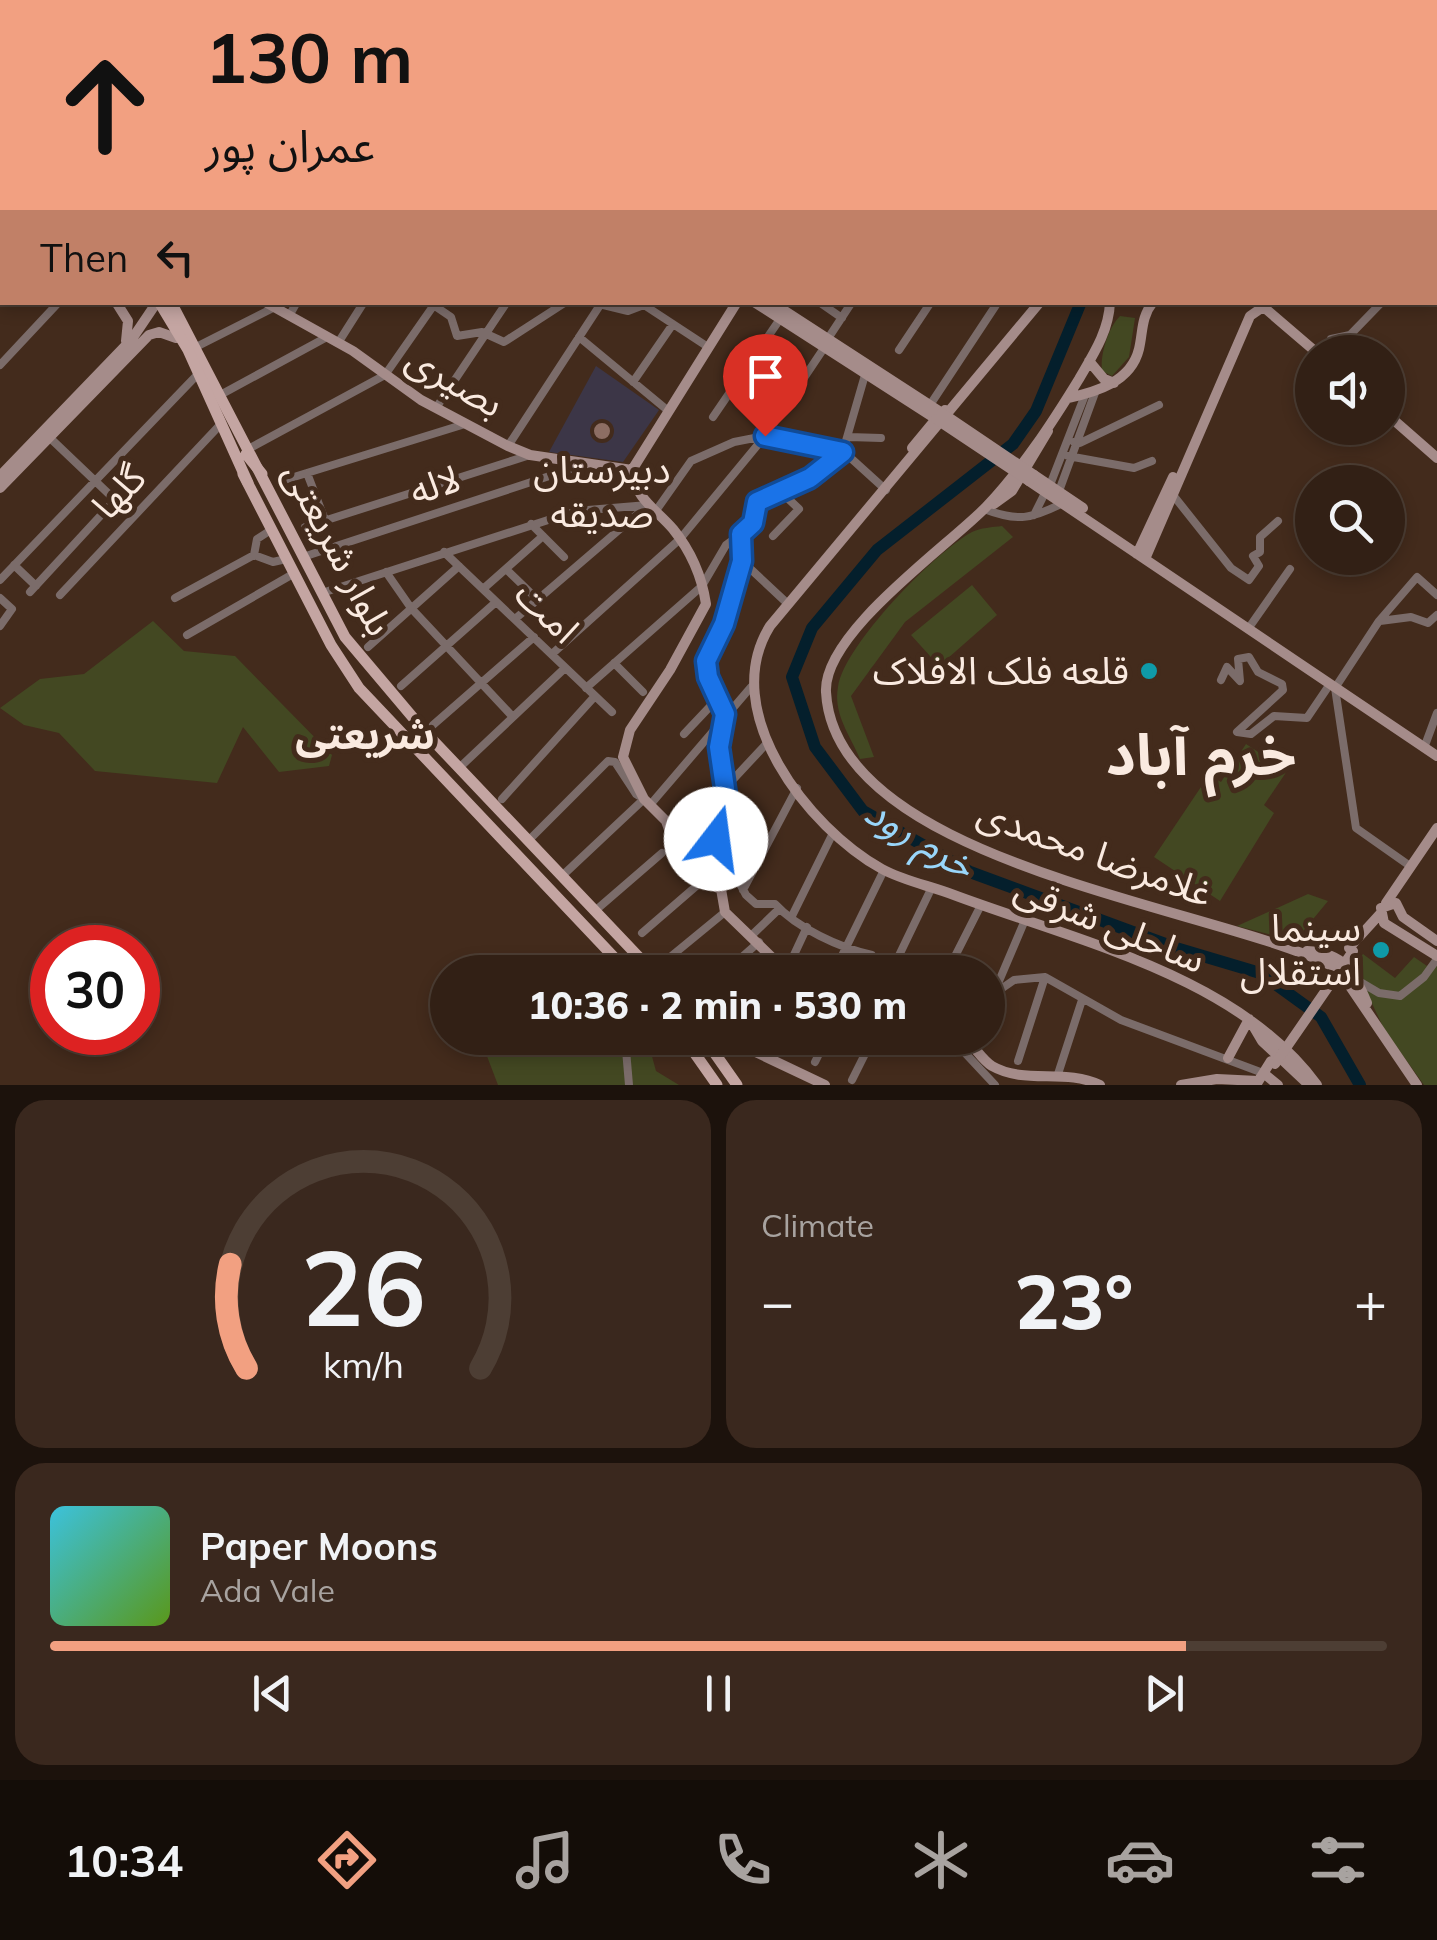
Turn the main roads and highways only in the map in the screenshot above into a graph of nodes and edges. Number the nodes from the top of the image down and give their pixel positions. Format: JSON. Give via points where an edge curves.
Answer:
{"nodes":[{"id":1,"x":118,"y":305,"type":"edge"},
{"id":2,"x":164,"y":305,"type":"edge"},
{"id":3,"x":165,"y":305,"type":"edge"},
{"id":4,"x":166,"y":305,"type":"edge"},
{"id":5,"x":166,"y":305,"type":"edge"},
{"id":6,"x":166,"y":305,"type":"edge"},
{"id":7,"x":269,"y":305,"type":"edge"},
{"id":8,"x":735,"y":305,"type":"edge"},
{"id":9,"x":1038,"y":305,"type":"edge"},
{"id":10,"x":1109,"y":305,"type":"edge"},
{"id":11,"x":1151,"y":305,"type":"edge"},
{"id":12,"x":1249,"y":305,"type":"edge"},
{"id":13,"x":1261,"y":305,"type":"edge"},
{"id":14,"x":783,"y":311,"type":"edge"},
{"id":15,"x":1024,"y":328,"type":"junction"},
{"id":16,"x":190,"y":333,"type":"junction"},
{"id":17,"x":1296,"y":335,"type":"edge"},
{"id":18,"x":177,"y":339,"type":"junction"},
{"id":19,"x":825,"y":344,"type":"junction"},
{"id":20,"x":124,"y":346,"type":"junction"},
{"id":21,"x":200,"y":351,"type":"junction"},
{"id":22,"x":188,"y":358,"type":"junction"},
{"id":23,"x":1089,"y":361,"type":"junction"},
{"id":24,"x":1115,"y":383,"type":"junction"},
{"id":25,"x":1068,"y":398,"type":"junction"},
{"id":26,"x":939,"y":416,"type":"junction"},
{"id":27,"x":58,"y":422,"type":"junction"},
{"id":28,"x":1405,"y":429,"type":"edge"},
{"id":29,"x":1437,"y":458,"type":"edge"},
{"id":30,"x":632,"y":470,"type":"junction"},
{"id":31,"x":262,"y":474,"type":"junction"},
{"id":32,"x":1,"y":482,"type":"edge"},
{"id":33,"x":248,"y":483,"type":"junction"},
{"id":34,"x":883,"y":488,"type":"junction"},
{"id":35,"x":1141,"y":554,"type":"junction"},
{"id":36,"x":1437,"y":756,"type":"edge"},
{"id":37,"x":1437,"y":828,"type":"edge"},
{"id":38,"x":581,"y":894,"type":"junction"},
{"id":39,"x":1386,"y":904,"type":"junction"},
{"id":40,"x":565,"y":909,"type":"junction"},
{"id":41,"x":600,"y":914,"type":"junction"},
{"id":42,"x":1381,"y":918,"type":"junction"},
{"id":43,"x":1398,"y":922,"type":"junction"},
{"id":44,"x":588,"y":931,"type":"junction"},
{"id":45,"x":1437,"y":941,"type":"edge"},
{"id":46,"x":1290,"y":950,"type":"junction"},
{"id":47,"x":610,"y":955,"type":"edge"},
{"id":48,"x":637,"y":955,"type":"edge"},
{"id":49,"x":771,"y":955,"type":"edge"},
{"id":50,"x":1437,"y":957,"type":"edge"},
{"id":51,"x":1249,"y":1019,"type":"junction"},
{"id":52,"x":1378,"y":1027,"type":"junction"},
{"id":53,"x":696,"y":1055,"type":"edge"},
{"id":54,"x":716,"y":1055,"type":"edge"},
{"id":55,"x":720,"y":1055,"type":"edge"},
{"id":56,"x":758,"y":1055,"type":"edge"},
{"id":57,"x":982,"y":1055,"type":"edge"},
{"id":58,"x":1228,"y":1058,"type":"road end"},
{"id":59,"x":719,"y":1059,"type":"junction"},
{"id":60,"x":1051,"y":1078,"type":"edge"},
{"id":61,"x":1261,"y":1080,"type":"edge"},
{"id":62,"x":804,"y":1081,"type":"edge"},
{"id":63,"x":1096,"y":1084,"type":"edge"},
{"id":64,"x":717,"y":1085,"type":"edge"},
{"id":65,"x":737,"y":1085,"type":"edge"},
{"id":66,"x":825,"y":1085,"type":"edge"},
{"id":67,"x":1182,"y":1085,"type":"edge"},
{"id":68,"x":1278,"y":1085,"type":"edge"},
{"id":69,"x":1309,"y":1085,"type":"edge"},
{"id":70,"x":1318,"y":1085,"type":"edge"},
{"id":71,"x":1416,"y":1085,"type":"edge"}],
"edges":[{"from":1,"to":20,"type":"main road","via":[[128,321]]},
{"from":2,"to":20,"type":"main road"},
{"from":3,"to":18,"type":"main road","name":"بلوار شریعتی"},
{"from":4,"to":16,"type":"main road","name":"بلوار شریعتی"},
{"from":5,"to":31,"type":"main road","bridge":true},
{"from":6,"to":33,"type":"main road","bridge":true},
{"from":7,"to":30,"type":"main road","name":"بصیری","via":[[508,446]]},
{"from":8,"to":30,"type":"main road"},
{"from":9,"to":15,"type":"main road"},
{"from":10,"to":23,"type":"main road","name":"غلامرضا محمدی"},
{"from":11,"to":24,"type":"main road","via":[[1138,354]]},
{"from":12,"to":35,"type":"main road"},
{"from":13,"to":17,"type":"main road"},
{"from":13,"to":35,"type":"main road","via":[[1250,316]]},
{"from":14,"to":19,"type":"main road"},
{"from":15,"to":26,"type":"main road"},
{"from":15,"to":34,"type":"main road"},
{"from":16,"to":18,"type":"main road","via":[[186,341]]},
{"from":16,"to":21,"type":"main road","name":"بلوار شریعتی"},
{"from":18,"to":22,"type":"main road","name":"بلوار شریعتی"},
{"from":18,"to":27,"type":"main road","via":[[148,334]]},
{"from":19,"to":26,"type":"main road"},
{"from":19,"to":26,"type":"main road"},
{"from":20,"to":27,"type":"main road"},
{"from":21,"to":22,"type":"main road"},
{"from":21,"to":31,"type":"main road","name":"بلوار شریعتی"},
{"from":22,"to":33,"type":"main road","name":"بلوار شریعتی"},
{"from":23,"to":24,"type":"main road"},
{"from":23,"to":25,"type":"main road","name":"غلامرضا محمدی"},
{"from":24,"to":25,"type":"main road"},
{"from":25,"to":46,"type":"main road","name":"غلامرضا محمدی","via":[[984,509],[903,580],[832,664],[827,700],[847,748],[880,791],[946,832],[1091,889]]},
{"from":26,"to":34,"type":"main road"},
{"from":26,"to":35,"type":"main road","bridge":true},
{"from":27,"to":32,"type":"main road"},
{"from":27,"to":32,"type":"main road"},
{"from":28,"to":29,"type":"main road"},
{"from":30,"to":49,"type":"main road","via":[[638,493],[680,538],[702,586],[705,610],[625,739],[624,762],[666,821],[683,869],[721,889],[725,912]]},
{"from":31,"to":38,"type":"main road","name":"بلوار شریعتی","via":[[345,637]]},
{"from":33,"to":40,"type":"main road","name":"بلوار شریعتی","via":[[359,688]]},
{"from":34,"to":51,"type":"main road","name":"ساحلی شرقی","via":[[760,642],[752,687],[768,742],[797,788],[832,833],[884,870],[1202,991]]},
{"from":35,"to":36,"type":"main road"},
{"from":37,"to":39,"type":"main road"},
{"from":38,"to":40,"type":"main road","via":[[578,906]]},
{"from":38,"to":41,"type":"main road","name":"بلوار شریعتی"},
{"from":39,"to":42,"type":"main road"},
{"from":39,"to":43,"type":"main road","via":[[1399,905]]},
{"from":40,"to":44,"type":"main road","name":"بلوار شریعتی"},
{"from":41,"to":44,"type":"main road"},
{"from":41,"to":48,"type":"main road","name":"بلوار شریعتی"},
{"from":42,"to":43,"type":"main road"},
{"from":42,"to":61,"type":"main road","bridge":true,"via":[[1351,949]]},
{"from":43,"to":45,"type":"main road"},
{"from":43,"to":50,"type":"main road"},
{"from":44,"to":47,"type":"main road","name":"بلوار شریعتی"},
{"from":46,"to":52,"type":"main road","name":"غلامرضا محمدی","via":[[1330,965]]},
{"from":46,"to":52,"type":"main road","via":[[1331,954],[1352,969]]},
{"from":51,"to":58,"type":"main road"},
{"from":51,"to":69,"type":"main road","via":[[1262,1041]]},
{"from":51,"to":70,"type":"main road","name":"ساحلی شرقی","via":[[1293,1052]]},
{"from":52,"to":71,"type":"main road","name":"غلامرضا محمدی"},
{"from":53,"to":64,"type":"main road"},
{"from":54,"to":59,"type":"main road"},
{"from":55,"to":59,"type":"main road"},
{"from":56,"to":62,"type":"main road"},
{"from":57,"to":60,"type":"main road","via":[[1004,1071]]},
{"from":59,"to":65,"type":"main road"},
{"from":60,"to":63,"type":"main road"},
{"from":61,"to":67,"type":"main road"},
{"from":61,"to":68,"type":"main road"},
{"from":62,"to":66,"type":"main road"}]}
